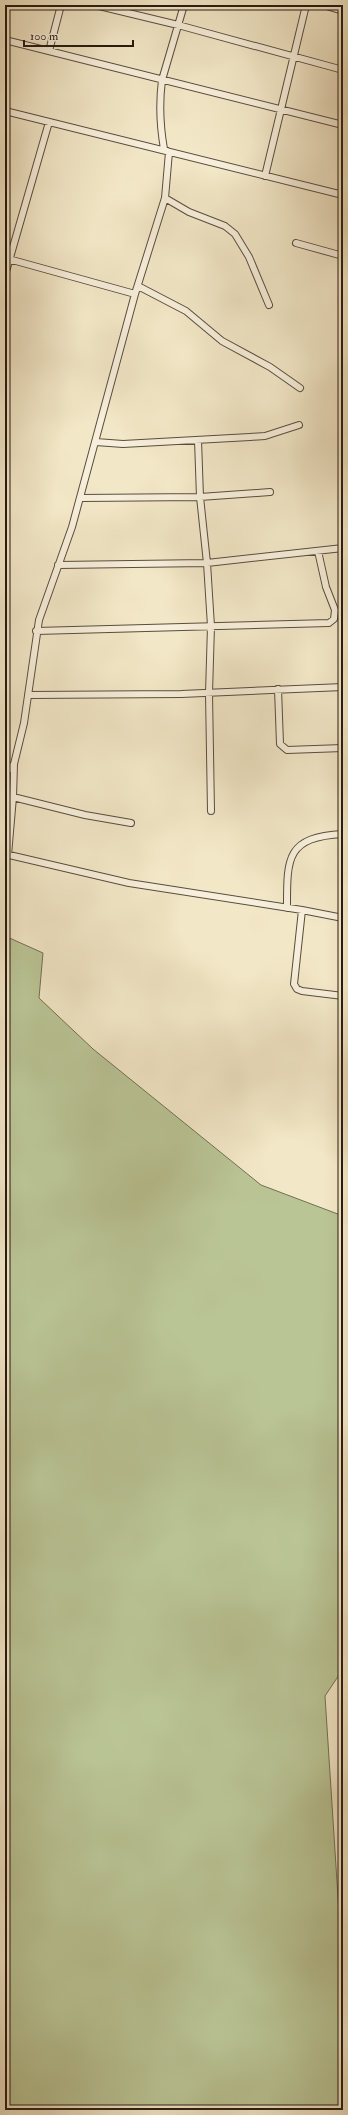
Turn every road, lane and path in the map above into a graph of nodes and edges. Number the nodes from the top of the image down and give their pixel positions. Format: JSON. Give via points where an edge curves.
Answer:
{"nodes":[{"id":1,"x":62,"y":5,"type":"edge"},
{"id":2,"x":95,"y":5,"type":"edge"},
{"id":3,"x":184,"y":5,"type":"edge"},
{"id":4,"x":306,"y":5,"type":"edge"},
{"id":5,"x":323,"y":5,"type":"edge"},
{"id":6,"x":343,"y":10,"type":"edge"},
{"id":7,"x":178,"y":25,"type":"junction"},
{"id":8,"x":5,"y":40,"type":"edge"},
{"id":9,"x":49,"y":51,"type":"junction"},
{"id":10,"x":293,"y":56,"type":"junction"},
{"id":11,"x":343,"y":70,"type":"edge"},
{"id":12,"x":162,"y":80,"type":"junction"},
{"id":13,"x":281,"y":109,"type":"junction"},
{"id":14,"x":5,"y":111,"type":"edge"},
{"id":15,"x":49,"y":122,"type":"junction"},
{"id":16,"x":343,"y":125,"type":"edge"},
{"id":17,"x":170,"y":152,"type":"junction"},
{"id":18,"x":265,"y":176,"type":"junction"},
{"id":19,"x":343,"y":196,"type":"edge"},
{"id":20,"x":166,"y":198,"type":"junction"},
{"id":21,"x":296,"y":243,"type":"dead end"},
{"id":22,"x":343,"y":256,"type":"edge"},
{"id":23,"x":7,"y":258,"type":"edge"},
{"id":24,"x":5,"y":275,"type":"edge"},
{"id":25,"x":138,"y":286,"type":"junction"},
{"id":26,"x":135,"y":294,"type":"junction"},
{"id":27,"x":269,"y":305,"type":"dead end"},
{"id":28,"x":300,"y":388,"type":"dead end"},
{"id":29,"x":298,"y":425,"type":"dead end"},
{"id":30,"x":198,"y":440,"type":"junction"},
{"id":31,"x":96,"y":442,"type":"junction"},
{"id":32,"x":270,"y":492,"type":"dead end"},
{"id":33,"x":200,"y":497,"type":"junction"},
{"id":34,"x":80,"y":498,"type":"junction"},
{"id":35,"x":343,"y":548,"type":"edge"},
{"id":36,"x":318,"y":551,"type":"junction"},
{"id":37,"x":207,"y":563,"type":"junction"},
{"id":38,"x":58,"y":564,"type":"junction"},
{"id":39,"x":211,"y":626,"type":"junction"},
{"id":40,"x":36,"y":631,"type":"junction"},
{"id":41,"x":343,"y":687,"type":"edge"},
{"id":42,"x":278,"y":689,"type":"junction"},
{"id":43,"x":209,"y":693,"type":"junction"},
{"id":44,"x":28,"y":694,"type":"junction"},
{"id":45,"x":343,"y":748,"type":"edge"},
{"id":46,"x":14,"y":764,"type":"junction"},
{"id":47,"x":5,"y":773,"type":"edge"},
{"id":48,"x":13,"y":797,"type":"junction"},
{"id":49,"x":211,"y":811,"type":"dead end"},
{"id":50,"x":131,"y":823,"type":"dead end"},
{"id":51,"x":343,"y":834,"type":"edge"},
{"id":52,"x":7,"y":855,"type":"edge"},
{"id":53,"x":287,"y":908,"type":"junction"},
{"id":54,"x":302,"y":910,"type":"junction"},
{"id":55,"x":343,"y":918,"type":"edge"},
{"id":56,"x":343,"y":996,"type":"edge"}],
"edges":[{"from":1,"to":9,"type":"street"},
{"from":2,"to":7,"type":"street"},
{"from":3,"to":7,"type":"street"},
{"from":4,"to":10,"type":"street"},
{"from":5,"to":6,"type":"street"},
{"from":7,"to":10,"type":"street"},
{"from":7,"to":12,"type":"street"},
{"from":8,"to":9,"type":"street"},
{"from":9,"to":12,"type":"street"},
{"from":10,"to":11,"type":"street"},
{"from":10,"to":13,"type":"street"},
{"from":12,"to":13,"type":"street"},
{"from":12,"to":17,"type":"street","via":[[161,131],[164,148]]},
{"from":13,"to":16,"type":"street"},
{"from":13,"to":18,"type":"street"},
{"from":14,"to":15,"type":"street"},
{"from":15,"to":17,"type":"street"},
{"from":15,"to":23,"type":"street"},
{"from":17,"to":18,"type":"street"},
{"from":17,"to":20,"type":"street"},
{"from":18,"to":19,"type":"street"},
{"from":20,"to":25,"type":"street"},
{"from":20,"to":27,"type":"street","via":[[189,212],[225,226],[235,234]]},
{"from":21,"to":22,"type":"street"},
{"from":23,"to":24,"type":"street"},
{"from":23,"to":26,"type":"street"},
{"from":25,"to":26,"type":"street"},
{"from":25,"to":28,"type":"street","via":[[186,311],[222,341],[270,367]]},
{"from":26,"to":31,"type":"street"},
{"from":29,"to":30,"type":"street","via":[[265,436]]},
{"from":30,"to":31,"type":"street","via":[[123,444]]},
{"from":30,"to":33,"type":"street"},
{"from":31,"to":34,"type":"street"},
{"from":32,"to":33,"type":"street"},
{"from":33,"to":34,"type":"street"},
{"from":33,"to":37,"type":"street"},
{"from":34,"to":38,"type":"street"},
{"from":35,"to":36,"type":"street"},
{"from":36,"to":37,"type":"street"},
{"from":36,"to":39,"type":"street","via":[[326,587],[335,610],[334,619],[329,623]]},
{"from":37,"to":38,"type":"street"},
{"from":37,"to":39,"type":"street"},
{"from":38,"to":40,"type":"street"},
{"from":39,"to":40,"type":"street"},
{"from":39,"to":43,"type":"street"},
{"from":40,"to":44,"type":"street"},
{"from":41,"to":42,"type":"street"},
{"from":42,"to":43,"type":"street"},
{"from":42,"to":45,"type":"street","via":[[280,744],[283,748]]},
{"from":43,"to":44,"type":"street"},
{"from":43,"to":49,"type":"street"},
{"from":44,"to":46,"type":"street"},
{"from":46,"to":47,"type":"street"},
{"from":46,"to":48,"type":"street"},
{"from":48,"to":50,"type":"street","via":[[85,815]]},
{"from":48,"to":52,"type":"street"},
{"from":51,"to":53,"type":"street","via":[[317,838],[302,843],[295,849],[287,883]]},
{"from":52,"to":53,"type":"street","via":[[129,883]]},
{"from":53,"to":54,"type":"street"},
{"from":54,"to":55,"type":"street"},
{"from":54,"to":56,"type":"street","via":[[294,984],[302,991]]}]}
